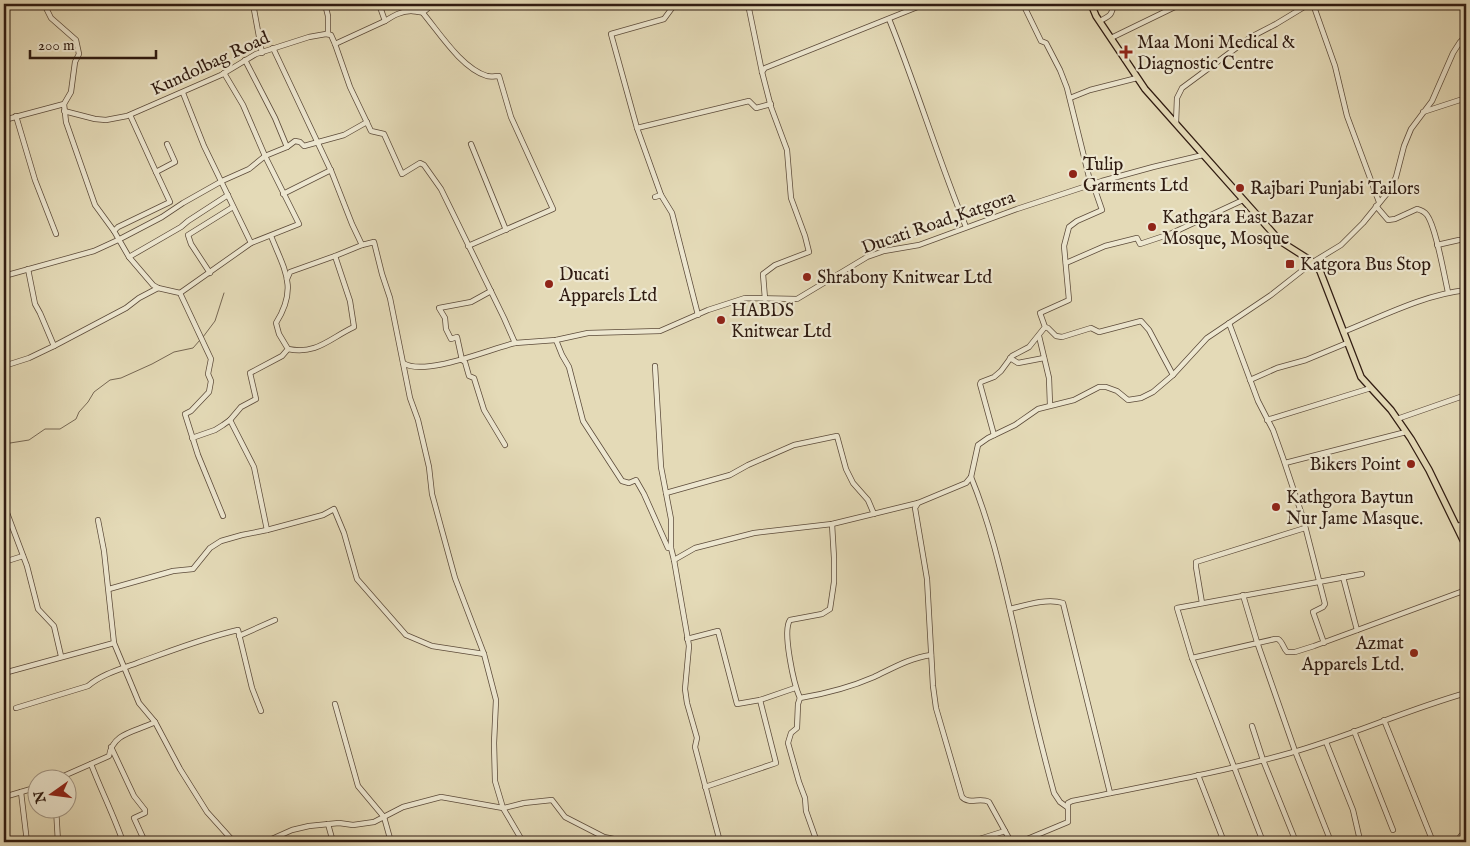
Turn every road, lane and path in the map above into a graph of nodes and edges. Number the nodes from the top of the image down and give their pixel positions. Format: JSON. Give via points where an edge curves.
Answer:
{"nodes":[{"id":1,"x":44,"y":4,"type":"edge"},
{"id":2,"x":253,"y":4,"type":"edge"},
{"id":3,"x":325,"y":4,"type":"edge"},
{"id":4,"x":379,"y":4,"type":"edge"},
{"id":5,"x":420,"y":4,"type":"edge"},
{"id":6,"x":433,"y":4,"type":"edge"},
{"id":7,"x":674,"y":4,"type":"edge"},
{"id":8,"x":748,"y":4,"type":"edge"},
{"id":9,"x":925,"y":4,"type":"edge"},
{"id":10,"x":1024,"y":4,"type":"edge"},
{"id":11,"x":1091,"y":4,"type":"edge"},
{"id":12,"x":1114,"y":4,"type":"edge"},
{"id":13,"x":1181,"y":4,"type":"edge"},
{"id":14,"x":1309,"y":4,"type":"edge"},
{"id":15,"x":1313,"y":4,"type":"edge"},
{"id":16,"x":1318,"y":4,"type":"edge"},
{"id":17,"x":1316,"y":10,"type":"junction"},
{"id":18,"x":422,"y":12,"type":"junction"},
{"id":19,"x":889,"y":19,"type":"junction"},
{"id":20,"x":385,"y":21,"type":"junction"},
{"id":21,"x":1100,"y":21,"type":"junction"},
{"id":22,"x":328,"y":34,"type":"junction"},
{"id":23,"x":1466,"y":36,"type":"edge"},
{"id":24,"x":1111,"y":38,"type":"junction"},
{"id":25,"x":335,"y":44,"type":"junction"},
{"id":26,"x":273,"y":48,"type":"junction"},
{"id":27,"x":262,"y":52,"type":"junction"},
{"id":28,"x":245,"y":60,"type":"junction"},
{"id":29,"x":762,"y":72,"type":"junction"},
{"id":30,"x":224,"y":73,"type":"junction"},
{"id":31,"x":1137,"y":78,"type":"junction"},
{"id":32,"x":183,"y":93,"type":"junction"},
{"id":33,"x":1070,"y":98,"type":"junction"},
{"id":34,"x":1466,"y":98,"type":"edge"},
{"id":35,"x":64,"y":104,"type":"junction"},
{"id":36,"x":771,"y":104,"type":"junction"},
{"id":37,"x":64,"y":111,"type":"junction"},
{"id":38,"x":1422,"y":112,"type":"junction"},
{"id":39,"x":130,"y":115,"type":"junction"},
{"id":40,"x":16,"y":116,"type":"junction"},
{"id":41,"x":4,"y":120,"type":"edge"},
{"id":42,"x":367,"y":122,"type":"junction"},
{"id":43,"x":1176,"y":124,"type":"junction"},
{"id":44,"x":637,"y":128,"type":"junction"},
{"id":45,"x":317,"y":142,"type":"junction"},
{"id":46,"x":167,"y":144,"type":"dead end"},
{"id":47,"x":471,"y":144,"type":"dead end"},
{"id":48,"x":287,"y":147,"type":"junction"},
{"id":49,"x":1203,"y":155,"type":"junction"},
{"id":50,"x":265,"y":156,"type":"junction"},
{"id":51,"x":330,"y":170,"type":"junction"},
{"id":52,"x":156,"y":172,"type":"junction"},
{"id":53,"x":222,"y":182,"type":"junction"},
{"id":54,"x":1092,"y":185,"type":"junction"},
{"id":55,"x":283,"y":194,"type":"junction"},
{"id":56,"x":228,"y":195,"type":"junction"},
{"id":57,"x":661,"y":195,"type":"junction"},
{"id":58,"x":655,"y":197,"type":"dead end"},
{"id":59,"x":1243,"y":200,"type":"junction"},
{"id":60,"x":1378,"y":204,"type":"junction"},
{"id":61,"x":233,"y":207,"type":"junction"},
{"id":62,"x":966,"y":227,"type":"junction"},
{"id":63,"x":506,"y":230,"type":"junction"},
{"id":64,"x":114,"y":231,"type":"junction"},
{"id":65,"x":56,"y":234,"type":"dead end"},
{"id":66,"x":271,"y":236,"type":"junction"},
{"id":67,"x":118,"y":240,"type":"junction"},
{"id":68,"x":1459,"y":240,"type":"dead end"},
{"id":69,"x":251,"y":243,"type":"junction"},
{"id":70,"x":362,"y":245,"type":"junction"},
{"id":71,"x":1437,"y":245,"type":"junction"},
{"id":72,"x":468,"y":246,"type":"junction"},
{"id":73,"x":335,"y":256,"type":"junction"},
{"id":74,"x":130,"y":257,"type":"junction"},
{"id":75,"x":1313,"y":262,"type":"junction"},
{"id":76,"x":1066,"y":264,"type":"junction"},
{"id":77,"x":28,"y":269,"type":"junction"},
{"id":78,"x":210,"y":273,"type":"junction"},
{"id":79,"x":4,"y":276,"type":"edge"},
{"id":80,"x":287,"y":279,"type":"junction"},
{"id":81,"x":158,"y":288,"type":"junction"},
{"id":82,"x":1466,"y":290,"type":"edge"},
{"id":83,"x":491,"y":292,"type":"junction"},
{"id":84,"x":1448,"y":292,"type":"junction"},
{"id":85,"x":180,"y":293,"type":"junction"},
{"id":86,"x":765,"y":298,"type":"junction"},
{"id":87,"x":698,"y":315,"type":"junction"},
{"id":88,"x":1229,"y":323,"type":"junction"},
{"id":89,"x":1045,"y":327,"type":"junction"},
{"id":90,"x":1343,"y":332,"type":"junction"},
{"id":91,"x":1039,"y":335,"type":"junction"},
{"id":92,"x":556,"y":340,"type":"junction"},
{"id":93,"x":515,"y":343,"type":"junction"},
{"id":94,"x":1347,"y":343,"type":"junction"},
{"id":95,"x":54,"y":346,"type":"junction"},
{"id":96,"x":288,"y":349,"type":"junction"},
{"id":97,"x":1010,"y":358,"type":"junction"},
{"id":98,"x":1044,"y":358,"type":"junction"},
{"id":99,"x":462,"y":360,"type":"junction"},
{"id":100,"x":403,"y":363,"type":"junction"},
{"id":101,"x":4,"y":366,"type":"edge"},
{"id":102,"x":655,"y":366,"type":"dead end"},
{"id":103,"x":1173,"y":374,"type":"junction"},
{"id":104,"x":1250,"y":380,"type":"junction"},
{"id":105,"x":1371,"y":388,"type":"junction"},
{"id":106,"x":1466,"y":396,"type":"edge"},
{"id":107,"x":1050,"y":405,"type":"junction"},
{"id":108,"x":1397,"y":419,"type":"junction"},
{"id":109,"x":230,"y":420,"type":"junction"},
{"id":110,"x":1268,"y":420,"type":"junction"},
{"id":111,"x":1406,"y":432,"type":"junction"},
{"id":112,"x":994,"y":435,"type":"junction"},
{"id":113,"x":192,"y":438,"type":"junction"},
{"id":114,"x":505,"y":445,"type":"dead end"},
{"id":115,"x":1285,"y":462,"type":"junction"},
{"id":116,"x":971,"y":477,"type":"junction"},
{"id":117,"x":666,"y":493,"type":"junction"},
{"id":118,"x":918,"y":504,"type":"junction"},
{"id":119,"x":4,"y":506,"type":"edge"},
{"id":120,"x":874,"y":514,"type":"junction"},
{"id":121,"x":223,"y":516,"type":"dead end"},
{"id":122,"x":98,"y":520,"type":"dead end"},
{"id":123,"x":832,"y":524,"type":"junction"},
{"id":124,"x":1466,"y":524,"type":"edge"},
{"id":125,"x":1456,"y":526,"type":"junction"},
{"id":126,"x":1306,"y":528,"type":"junction"},
{"id":127,"x":267,"y":530,"type":"junction"},
{"id":128,"x":1466,"y":546,"type":"edge"},
{"id":129,"x":670,"y":548,"type":"junction"},
{"id":130,"x":23,"y":556,"type":"junction"},
{"id":131,"x":674,"y":560,"type":"junction"},
{"id":132,"x":4,"y":562,"type":"edge"},
{"id":133,"x":1362,"y":574,"type":"dead end"},
{"id":134,"x":1344,"y":577,"type":"junction"},
{"id":135,"x":1320,"y":581,"type":"junction"},
{"id":136,"x":109,"y":589,"type":"junction"},
{"id":137,"x":1466,"y":590,"type":"edge"},
{"id":138,"x":1243,"y":595,"type":"junction"},
{"id":139,"x":1202,"y":602,"type":"junction"},
{"id":140,"x":1010,"y":609,"type":"junction"},
{"id":141,"x":275,"y":620,"type":"dead end"},
{"id":142,"x":1357,"y":630,"type":"junction"},
{"id":143,"x":239,"y":636,"type":"junction"},
{"id":144,"x":687,"y":639,"type":"junction"},
{"id":145,"x":1257,"y":642,"type":"junction"},
{"id":146,"x":114,"y":643,"type":"junction"},
{"id":147,"x":1324,"y":643,"type":"junction"},
{"id":148,"x":484,"y":654,"type":"junction"},
{"id":149,"x":931,"y":655,"type":"junction"},
{"id":150,"x":61,"y":656,"type":"junction"},
{"id":151,"x":1192,"y":658,"type":"junction"},
{"id":152,"x":125,"y":667,"type":"junction"},
{"id":153,"x":4,"y":673,"type":"edge"},
{"id":154,"x":795,"y":688,"type":"junction"},
{"id":155,"x":1466,"y":694,"type":"edge"},
{"id":156,"x":800,"y":698,"type":"junction"},
{"id":157,"x":760,"y":700,"type":"junction"},
{"id":158,"x":335,"y":704,"type":"dead end"},
{"id":159,"x":16,"y":708,"type":"dead end"},
{"id":160,"x":261,"y":711,"type":"dead end"},
{"id":161,"x":1384,"y":720,"type":"junction"},
{"id":162,"x":155,"y":722,"type":"junction"},
{"id":163,"x":1252,"y":726,"type":"dead end"},
{"id":164,"x":1354,"y":731,"type":"junction"},
{"id":165,"x":1326,"y":742,"type":"junction"},
{"id":166,"x":111,"y":746,"type":"junction"},
{"id":167,"x":1295,"y":751,"type":"junction"},
{"id":168,"x":1263,"y":760,"type":"junction"},
{"id":169,"x":90,"y":764,"type":"junction"},
{"id":170,"x":1234,"y":767,"type":"junction"},
{"id":171,"x":78,"y":769,"type":"edge"},
{"id":172,"x":1198,"y":775,"type":"junction"},
{"id":173,"x":705,"y":787,"type":"junction"},
{"id":174,"x":28,"y":790,"type":"edge"},
{"id":175,"x":22,"y":792,"type":"junction"},
{"id":176,"x":1110,"y":793,"type":"junction"},
{"id":177,"x":4,"y":798,"type":"edge"},
{"id":178,"x":1066,"y":807,"type":"junction"},
{"id":179,"x":503,"y":808,"type":"junction"},
{"id":180,"x":384,"y":817,"type":"junction"},
{"id":181,"x":57,"y":818,"type":"edge"},
{"id":182,"x":328,"y":824,"type":"junction"},
{"id":183,"x":1393,"y":830,"type":"dead end"},
{"id":184,"x":1466,"y":830,"type":"edge"},
{"id":185,"x":1005,"y":831,"type":"junction"},
{"id":186,"x":4,"y":836,"type":"edge"},
{"id":187,"x":1359,"y":836,"type":"dead end"},
{"id":188,"x":271,"y":841,"type":"edge"},
{"id":189,"x":4,"y":842,"type":"edge"},
{"id":190,"x":27,"y":842,"type":"edge"},
{"id":191,"x":58,"y":842,"type":"edge"},
{"id":192,"x":123,"y":842,"type":"edge"},
{"id":193,"x":145,"y":842,"type":"edge"},
{"id":194,"x":234,"y":842,"type":"edge"},
{"id":195,"x":265,"y":842,"type":"edge"},
{"id":196,"x":333,"y":842,"type":"edge"},
{"id":197,"x":391,"y":842,"type":"edge"},
{"id":198,"x":523,"y":842,"type":"edge"},
{"id":199,"x":628,"y":842,"type":"edge"},
{"id":200,"x":720,"y":842,"type":"edge"},
{"id":201,"x":817,"y":842,"type":"edge"},
{"id":202,"x":970,"y":842,"type":"edge"},
{"id":203,"x":1010,"y":842,"type":"edge"},
{"id":204,"x":1020,"y":842,"type":"edge"},
{"id":205,"x":1224,"y":842,"type":"edge"},
{"id":206,"x":1263,"y":842,"type":"edge"},
{"id":207,"x":1296,"y":842,"type":"edge"},
{"id":208,"x":1332,"y":842,"type":"edge"},
{"id":209,"x":1433,"y":842,"type":"edge"},
{"id":210,"x":1456,"y":842,"type":"edge"}],
"edges":[{"from":1,"to":35,"type":"street","via":[[51,18],[76,40],[79,54],[71,92]]},
{"from":2,"to":27,"type":"street"},
{"from":3,"to":22,"type":"street"},
{"from":4,"to":20,"type":"street"},
{"from":5,"to":18,"type":"street"},
{"from":6,"to":18,"type":"street"},
{"from":7,"to":44,"type":"street","via":[[664,18],[611,34]]},
{"from":8,"to":29,"type":"street"},
{"from":9,"to":19,"type":"street"},
{"from":10,"to":33,"type":"street","via":[[1041,41],[1046,43],[1060,70]]},
{"from":11,"to":21,"type":"main road"},
{"from":12,"to":21,"type":"street","via":[[1111,15]]},
{"from":13,"to":24,"type":"street"},
{"from":14,"to":43,"type":"street","via":[[1251,37],[1182,88],[1177,98]]},
{"from":15,"to":17,"type":"street"},
{"from":16,"to":17,"type":"street"},
{"from":17,"to":60,"type":"street","via":[[1335,66],[1347,116]]},
{"from":18,"to":20,"type":"street","via":[[401,12]]},
{"from":18,"to":63,"type":"street","via":[[468,65],[490,77],[499,76],[512,118],[554,209]]},
{"from":19,"to":29,"type":"street","via":[[765,68]]},
{"from":19,"to":62,"type":"street"},
{"from":20,"to":25,"type":"street"},
{"from":21,"to":24,"type":"main road"},
{"from":22,"to":25,"type":"street"},
{"from":22,"to":26,"type":"street","name":"Kundolbag Road"},
{"from":23,"to":38,"type":"street","via":[[1453,53],[1437,91]]},
{"from":24,"to":31,"type":"main road"},
{"from":25,"to":42,"type":"street"},
{"from":26,"to":27,"type":"street","name":"Kundolbag Road"},
{"from":26,"to":45,"type":"street"},
{"from":27,"to":28,"type":"street","name":"Kundolbag Road"},
{"from":28,"to":30,"type":"street","name":"Kundolbag Road"},
{"from":28,"to":48,"type":"street"},
{"from":29,"to":36,"type":"street"},
{"from":30,"to":32,"type":"street","name":"Kundolbag Road"},
{"from":30,"to":50,"type":"street","via":[[243,105]]},
{"from":31,"to":33,"type":"street"},
{"from":31,"to":43,"type":"main road"},
{"from":32,"to":39,"type":"street","name":"Kundolbag Road"},
{"from":32,"to":53,"type":"street"},
{"from":33,"to":54,"type":"street"},
{"from":34,"to":38,"type":"street"},
{"from":35,"to":37,"type":"street"},
{"from":35,"to":40,"type":"street"},
{"from":36,"to":44,"type":"street","via":[[756,108],[749,100]]},
{"from":36,"to":86,"type":"street","via":[[787,150],[791,198],[809,252],[775,265],[763,274]]},
{"from":37,"to":39,"type":"street","name":"Kundolbag Road","via":[[106,120]]},
{"from":37,"to":64,"type":"street","via":[[95,205]]},
{"from":38,"to":60,"type":"street","via":[[1404,146],[1396,177]]},
{"from":39,"to":52,"type":"street"},
{"from":40,"to":41,"type":"street"},
{"from":40,"to":65,"type":"street","via":[[35,180]]},
{"from":42,"to":45,"type":"street","via":[[344,135]]},
{"from":42,"to":72,"type":"street","via":[[371,131],[384,134],[402,174],[420,162],[424,165],[441,190]]},
{"from":43,"to":49,"type":"main road"},
{"from":44,"to":57,"type":"street"},
{"from":45,"to":48,"type":"street","via":[[304,146],[295,141]]},
{"from":45,"to":51,"type":"street"},
{"from":46,"to":52,"type":"street","via":[[176,162]]},
{"from":47,"to":63,"type":"street"},
{"from":48,"to":50,"type":"street"},
{"from":49,"to":54,"type":"street","name":"Ducati Road,Katgora"},
{"from":49,"to":59,"type":"main road"},
{"from":50,"to":53,"type":"street","via":[[249,169]]},
{"from":50,"to":55,"type":"street"},
{"from":51,"to":55,"type":"street"},
{"from":51,"to":70,"type":"street"},
{"from":52,"to":64,"type":"street","via":[[170,202]]},
{"from":53,"to":56,"type":"street"},
{"from":53,"to":67,"type":"street"},
{"from":54,"to":62,"type":"street","name":"Ducati Road,Katgora"},
{"from":54,"to":76,"type":"street","via":[[1102,210],[1068,227],[1064,246]]},
{"from":55,"to":66,"type":"street","via":[[298,224]]},
{"from":56,"to":61,"type":"street"},
{"from":56,"to":74,"type":"street"},
{"from":57,"to":58,"type":"street"},
{"from":57,"to":87,"type":"street","via":[[672,213]]},
{"from":59,"to":75,"type":"main road","via":[[1280,241]]},
{"from":59,"to":76,"type":"street","via":[[1170,234],[1140,244],[1137,238],[1105,246]]},
{"from":60,"to":71,"type":"street","via":[[1388,220],[1422,210],[1427,215]]},
{"from":60,"to":75,"type":"street","via":[[1340,245]]},
{"from":61,"to":69,"type":"street"},
{"from":61,"to":78,"type":"street","via":[[188,235]]},
{"from":62,"to":86,"type":"street","name":"Ducati Road,Katgora","via":[[919,245],[867,257],[797,300]]},
{"from":63,"to":72,"type":"street"},
{"from":64,"to":67,"type":"street"},
{"from":66,"to":69,"type":"street"},
{"from":66,"to":80,"type":"street"},
{"from":67,"to":74,"type":"street"},
{"from":67,"to":77,"type":"street","via":[[94,251]]},
{"from":68,"to":71,"type":"street"},
{"from":69,"to":78,"type":"street"},
{"from":70,"to":73,"type":"street"},
{"from":70,"to":100,"type":"street","via":[[374,242],[390,298]]},
{"from":71,"to":84,"type":"street"},
{"from":72,"to":83,"type":"street"},
{"from":73,"to":80,"type":"street","via":[[290,272]]},
{"from":73,"to":96,"type":"street","via":[[350,301],[354,327],[309,350]]},
{"from":74,"to":81,"type":"street"},
{"from":75,"to":88,"type":"street"},
{"from":75,"to":90,"type":"main road","via":[[1320,271]]},
{"from":76,"to":89,"type":"street","via":[[1069,300],[1040,313]]},
{"from":77,"to":79,"type":"street"},
{"from":77,"to":95,"type":"street","via":[[35,304]]},
{"from":78,"to":85,"type":"street"},
{"from":80,"to":96,"type":"street","via":[[288,298],[276,323]]},
{"from":81,"to":85,"type":"street"},
{"from":81,"to":95,"type":"street"},
{"from":82,"to":84,"type":"street"},
{"from":83,"to":93,"type":"street"},
{"from":83,"to":99,"type":"street","via":[[471,302],[439,308],[451,339],[457,337]]},
{"from":84,"to":90,"type":"street"},
{"from":85,"to":113,"type":"street","via":[[210,359],[209,392],[185,414]]},
{"from":86,"to":87,"type":"street","name":"Ducati Road,Katgora","via":[[745,298]]},
{"from":87,"to":92,"type":"street","name":"Ducati Road,Katgora","via":[[660,331],[588,333]]},
{"from":88,"to":103,"type":"street","via":[[1207,338]]},
{"from":88,"to":104,"type":"street"},
{"from":89,"to":91,"type":"street"},
{"from":89,"to":103,"type":"street","via":[[1062,337],[1091,328],[1099,332],[1141,321]]},
{"from":90,"to":94,"type":"main road"},
{"from":91,"to":97,"type":"street","via":[[1030,347]]},
{"from":91,"to":98,"type":"street"},
{"from":92,"to":93,"type":"street","name":"Ducati Road,Katgora"},
{"from":92,"to":129,"type":"street","via":[[569,366],[583,421],[622,481],[636,480]]},
{"from":93,"to":99,"type":"street","name":"Ducati Road,Katgora"},
{"from":94,"to":104,"type":"street"},
{"from":94,"to":105,"type":"main road","via":[[1361,377]]},
{"from":95,"to":101,"type":"street"},
{"from":96,"to":109,"type":"street","via":[[282,356],[250,373],[256,399],[241,407]]},
{"from":97,"to":98,"type":"street","via":[[1018,363]]},
{"from":97,"to":112,"type":"street","via":[[1001,371],[980,384]]},
{"from":98,"to":107,"type":"street"},
{"from":99,"to":100,"type":"street","name":"Ducati Road,Katgora","via":[[421,367]]},
{"from":99,"to":114,"type":"street","via":[[468,376],[474,378],[484,410]]},
{"from":100,"to":148,"type":"street","via":[[429,467],[432,494],[455,578]]},
{"from":102,"to":117,"type":"street","via":[[661,468]]},
{"from":103,"to":107,"type":"street","via":[[1141,398],[1126,399],[1117,391],[1102,386],[1074,400]]},
{"from":104,"to":110,"type":"street"},
{"from":105,"to":108,"type":"main road"},
{"from":105,"to":110,"type":"street"},
{"from":106,"to":108,"type":"street"},
{"from":107,"to":112,"type":"street"},
{"from":108,"to":111,"type":"main road"},
{"from":109,"to":113,"type":"street","via":[[215,430]]},
{"from":109,"to":127,"type":"street","via":[[254,467]]},
{"from":110,"to":115,"type":"street"},
{"from":111,"to":115,"type":"street"},
{"from":111,"to":125,"type":"main road"},
{"from":112,"to":116,"type":"street","via":[[978,445]]},
{"from":113,"to":121,"type":"street"},
{"from":115,"to":126,"type":"street"},
{"from":116,"to":118,"type":"street","via":[[966,483]]},
{"from":116,"to":140,"type":"street","via":[[983,507]]},
{"from":117,"to":120,"type":"street","via":[[730,475],[794,445],[837,436],[846,469]]},
{"from":117,"to":129,"type":"street","via":[[671,519]]},
{"from":118,"to":120,"type":"street"},
{"from":118,"to":149,"type":"street","via":[[915,508],[927,579]]},
{"from":119,"to":130,"type":"street"},
{"from":120,"to":123,"type":"street"},
{"from":122,"to":136,"type":"street"},
{"from":123,"to":131,"type":"street","via":[[754,534],[695,548]]},
{"from":123,"to":154,"type":"street","via":[[834,582],[830,609],[822,614],[790,620],[788,624]]},
{"from":124,"to":125,"type":"street"},
{"from":125,"to":128,"type":"main road"},
{"from":126,"to":135,"type":"street"},
{"from":126,"to":139,"type":"street","via":[[1196,562]]},
{"from":127,"to":136,"type":"street","via":[[222,541],[210,548],[193,569],[173,570]]},
{"from":127,"to":148,"type":"street","via":[[334,509],[358,578],[406,635],[432,646]]},
{"from":129,"to":131,"type":"street"},
{"from":130,"to":132,"type":"street"},
{"from":130,"to":150,"type":"street","via":[[38,609],[54,626]]},
{"from":131,"to":144,"type":"street"},
{"from":133,"to":134,"type":"street"},
{"from":134,"to":135,"type":"street"},
{"from":134,"to":142,"type":"street"},
{"from":135,"to":138,"type":"street"},
{"from":135,"to":147,"type":"street","via":[[1325,604],[1313,612]]},
{"from":136,"to":146,"type":"street"},
{"from":137,"to":142,"type":"street"},
{"from":138,"to":139,"type":"street"},
{"from":138,"to":145,"type":"street"},
{"from":139,"to":151,"type":"street","via":[[1177,609]]},
{"from":140,"to":176,"type":"street","via":[[1045,602],[1064,603]]},
{"from":140,"to":178,"type":"street","via":[[1054,793]]},
{"from":141,"to":143,"type":"street"},
{"from":142,"to":147,"type":"street"},
{"from":143,"to":152,"type":"street","via":[[238,630],[232,631]]},
{"from":143,"to":160,"type":"street"},
{"from":144,"to":157,"type":"street","via":[[718,631],[737,704]]},
{"from":144,"to":173,"type":"street","via":[[686,703],[697,738],[694,746]]},
{"from":145,"to":147,"type":"street","via":[[1278,639],[1285,650],[1291,652]]},
{"from":145,"to":151,"type":"street"},
{"from":145,"to":167,"type":"street"},
{"from":146,"to":150,"type":"street"},
{"from":146,"to":152,"type":"street"},
{"from":148,"to":179,"type":"street","via":[[496,700],[495,781]]},
{"from":149,"to":156,"type":"street","via":[[903,662],[873,678]]},
{"from":149,"to":185,"type":"street","via":[[936,708],[962,797],[967,801],[981,799],[989,802]]},
{"from":150,"to":153,"type":"street"},
{"from":151,"to":170,"type":"street"},
{"from":152,"to":159,"type":"street","via":[[88,686]]},
{"from":152,"to":162,"type":"street","via":[[139,703]]},
{"from":154,"to":156,"type":"street"},
{"from":154,"to":157,"type":"street"},
{"from":155,"to":161,"type":"street"},
{"from":156,"to":201,"type":"street","via":[[797,728],[791,732],[788,743]]},
{"from":157,"to":173,"type":"street","via":[[776,763]]},
{"from":158,"to":180,"type":"street","via":[[358,786]]},
{"from":161,"to":164,"type":"street"},
{"from":161,"to":209,"type":"street"},
{"from":162,"to":166,"type":"street","via":[[125,735]]},
{"from":162,"to":194,"type":"street","via":[[207,812]]},
{"from":163,"to":168,"type":"street"},
{"from":164,"to":165,"type":"street"},
{"from":164,"to":183,"type":"street"},
{"from":165,"to":167,"type":"street"},
{"from":165,"to":187,"type":"street","via":[[1353,810]]},
{"from":166,"to":169,"type":"street","via":[[109,756]]},
{"from":166,"to":193,"type":"street","via":[[134,796],[145,810],[134,818]]},
{"from":167,"to":168,"type":"street"},
{"from":167,"to":208,"type":"street"},
{"from":168,"to":170,"type":"street"},
{"from":168,"to":207,"type":"street"},
{"from":169,"to":171,"type":"street"},
{"from":169,"to":192,"type":"street"},
{"from":170,"to":172,"type":"street"},
{"from":170,"to":206,"type":"street"},
{"from":172,"to":176,"type":"street"},
{"from":172,"to":205,"type":"street"},
{"from":173,"to":200,"type":"street"},
{"from":174,"to":175,"type":"street"},
{"from":175,"to":177,"type":"street"},
{"from":175,"to":190,"type":"street"},
{"from":176,"to":178,"type":"street","via":[[1068,803]]},
{"from":178,"to":204,"type":"street","via":[[1068,822]]},
{"from":179,"to":180,"type":"street","via":[[441,797],[403,807]]},
{"from":179,"to":198,"type":"street"},
{"from":179,"to":199,"type":"street","via":[[552,800],[565,817],[604,836]]},
{"from":180,"to":182,"type":"street","via":[[360,824]]},
{"from":180,"to":197,"type":"street"},
{"from":181,"to":191,"type":"street"},
{"from":182,"to":188,"type":"street","via":[[292,830]]},
{"from":182,"to":196,"type":"street"},
{"from":184,"to":210,"type":"street"},
{"from":185,"to":202,"type":"street"},
{"from":185,"to":203,"type":"street"},
{"from":186,"to":189,"type":"street"},
{"from":188,"to":195,"type":"street"}]}
